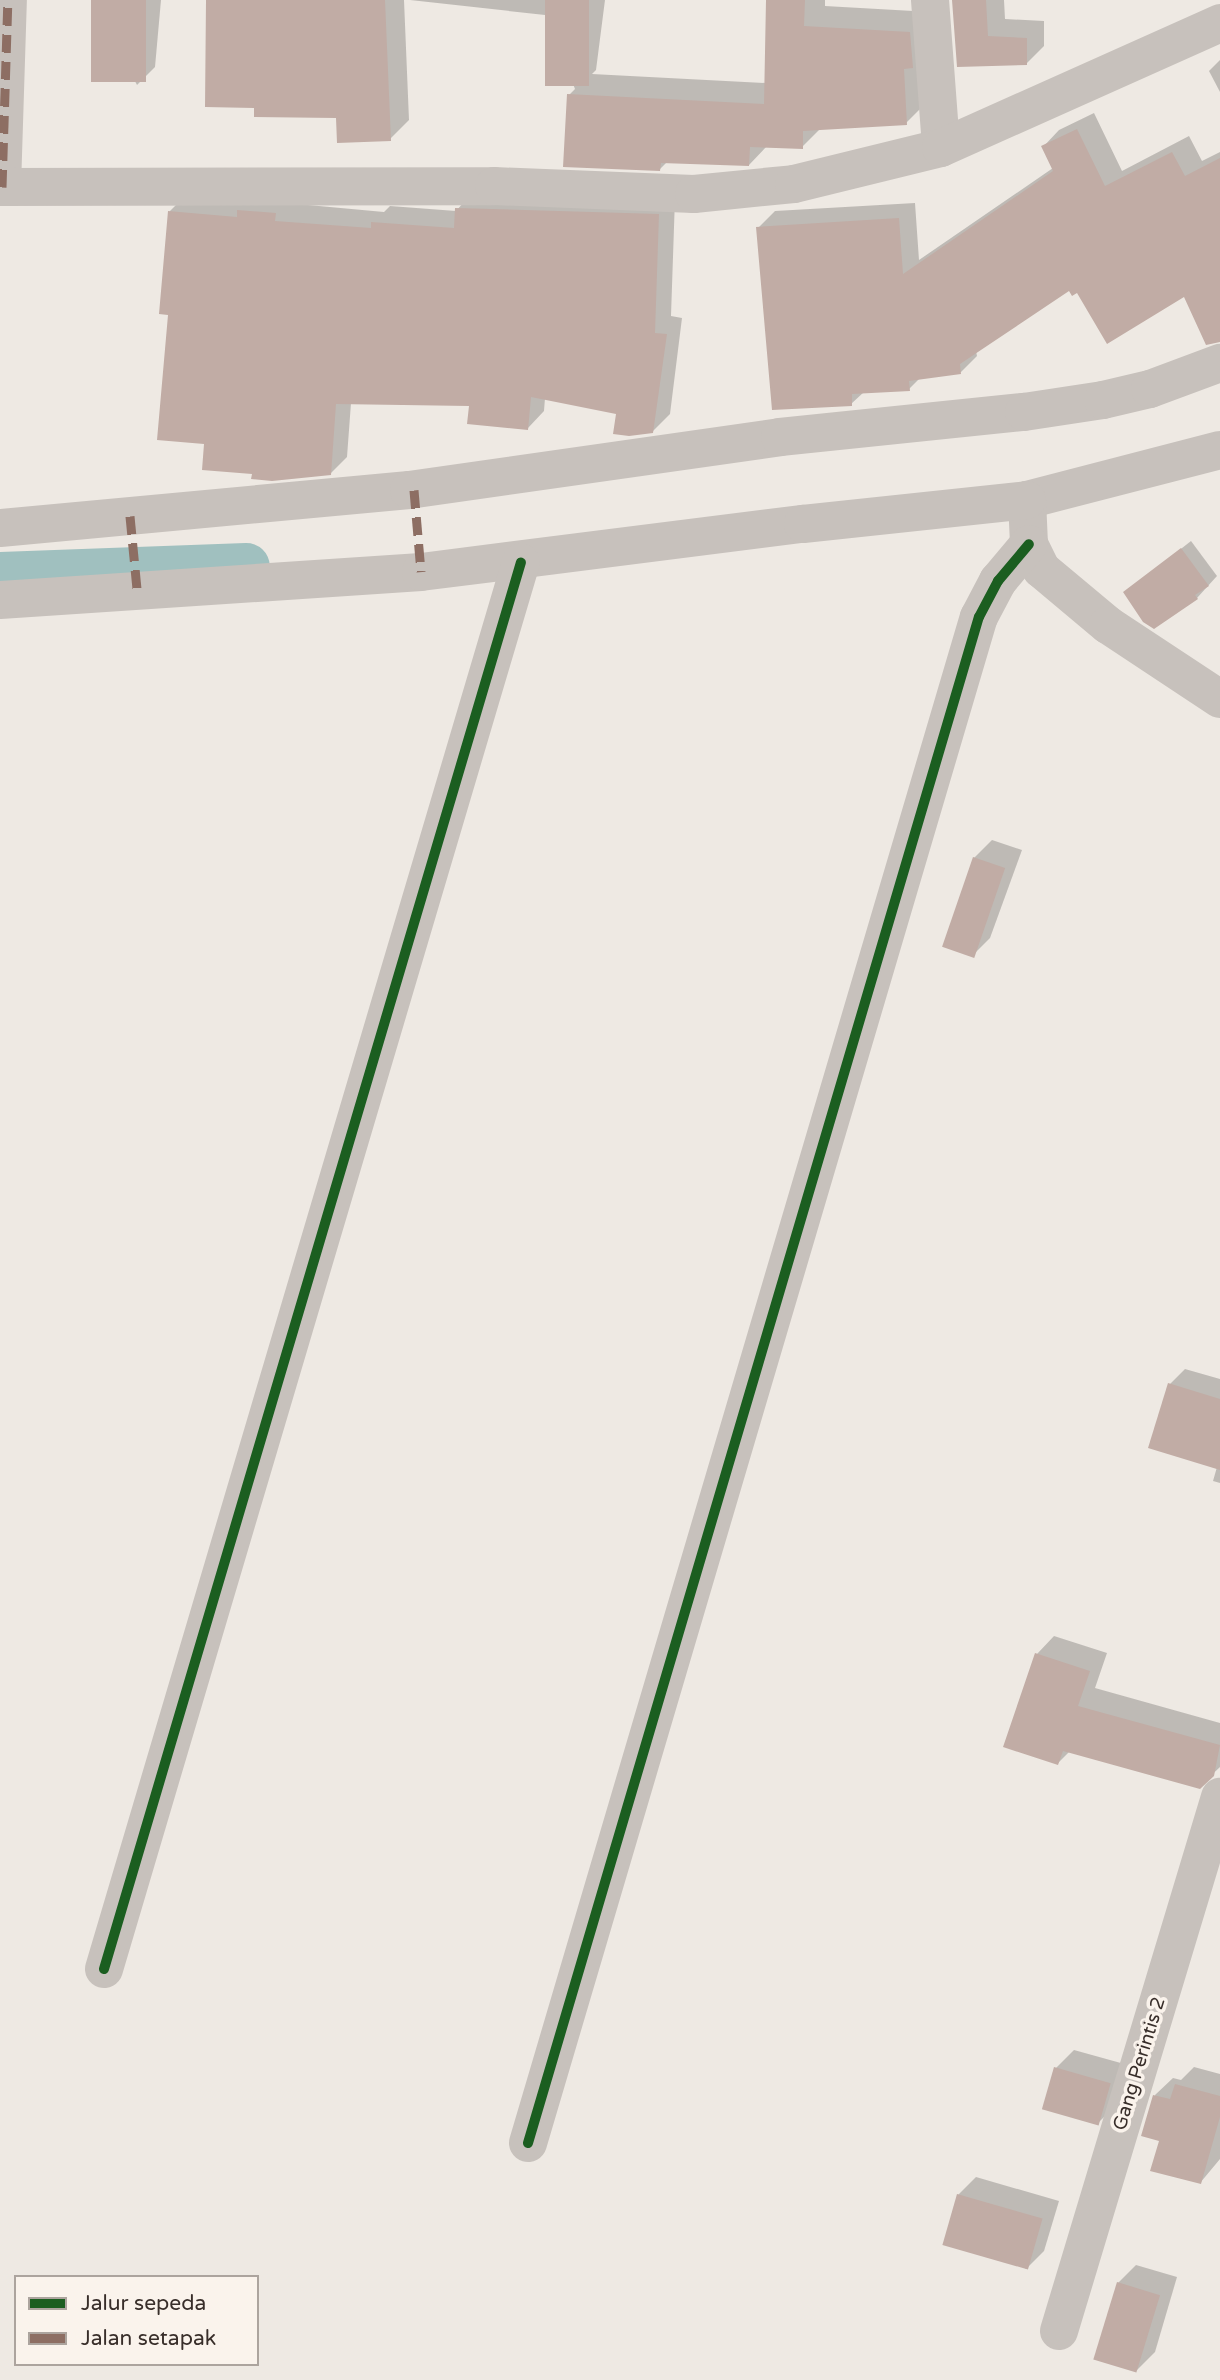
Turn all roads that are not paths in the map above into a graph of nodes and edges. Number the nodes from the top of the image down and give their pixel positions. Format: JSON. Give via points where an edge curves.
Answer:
{"nodes":[{"id":1,"x":8,"y":0,"type":"edge"},
{"id":2,"x":930,"y":0,"type":"edge"},
{"id":3,"x":1220,"y":23,"type":"edge"},
{"id":4,"x":941,"y":148,"type":"junction"},
{"id":5,"x":1,"y":187,"type":"edge"},
{"id":6,"x":1220,"y":363,"type":"edge"},
{"id":7,"x":1220,"y":450,"type":"edge"},
{"id":8,"x":1027,"y":500,"type":"junction"},
{"id":9,"x":0,"y":528,"type":"edge"},
{"id":10,"x":1029,"y":544,"type":"junction"},
{"id":11,"x":521,"y":562,"type":"junction"},
{"id":12,"x":0,"y":600,"type":"edge"},
{"id":13,"x":1220,"y":699,"type":"edge"},
{"id":14,"x":1220,"y":1797,"type":"edge"},
{"id":15,"x":104,"y":1969,"type":"dead end"},
{"id":16,"x":528,"y":2143,"type":"dead end"},
{"id":17,"x":1059,"y":2331,"type":"dead end"}],
"edges":[{"from":1,"to":5,"type":"street"},
{"from":2,"to":4,"type":"street"},
{"from":3,"to":4,"type":"street"},
{"from":4,"to":5,"type":"street","via":[[794,184],[694,194],[494,186]]},
{"from":6,"to":9,"type":"street","via":[[1103,401],[1024,412],[768,439],[414,490]]},
{"from":7,"to":8,"type":"street"},
{"from":8,"to":10,"type":"street"},
{"from":8,"to":11,"type":"street"},
{"from":10,"to":13,"type":"street","via":[[1041,569],[1058,585],[1108,625]]},
{"from":10,"to":16,"type":"street","via":[[998,581],[979,617]]},
{"from":11,"to":12,"type":"street"},
{"from":11,"to":15,"type":"street"},
{"from":14,"to":17,"type":"street","name":"Gang Perintis 2"}]}
